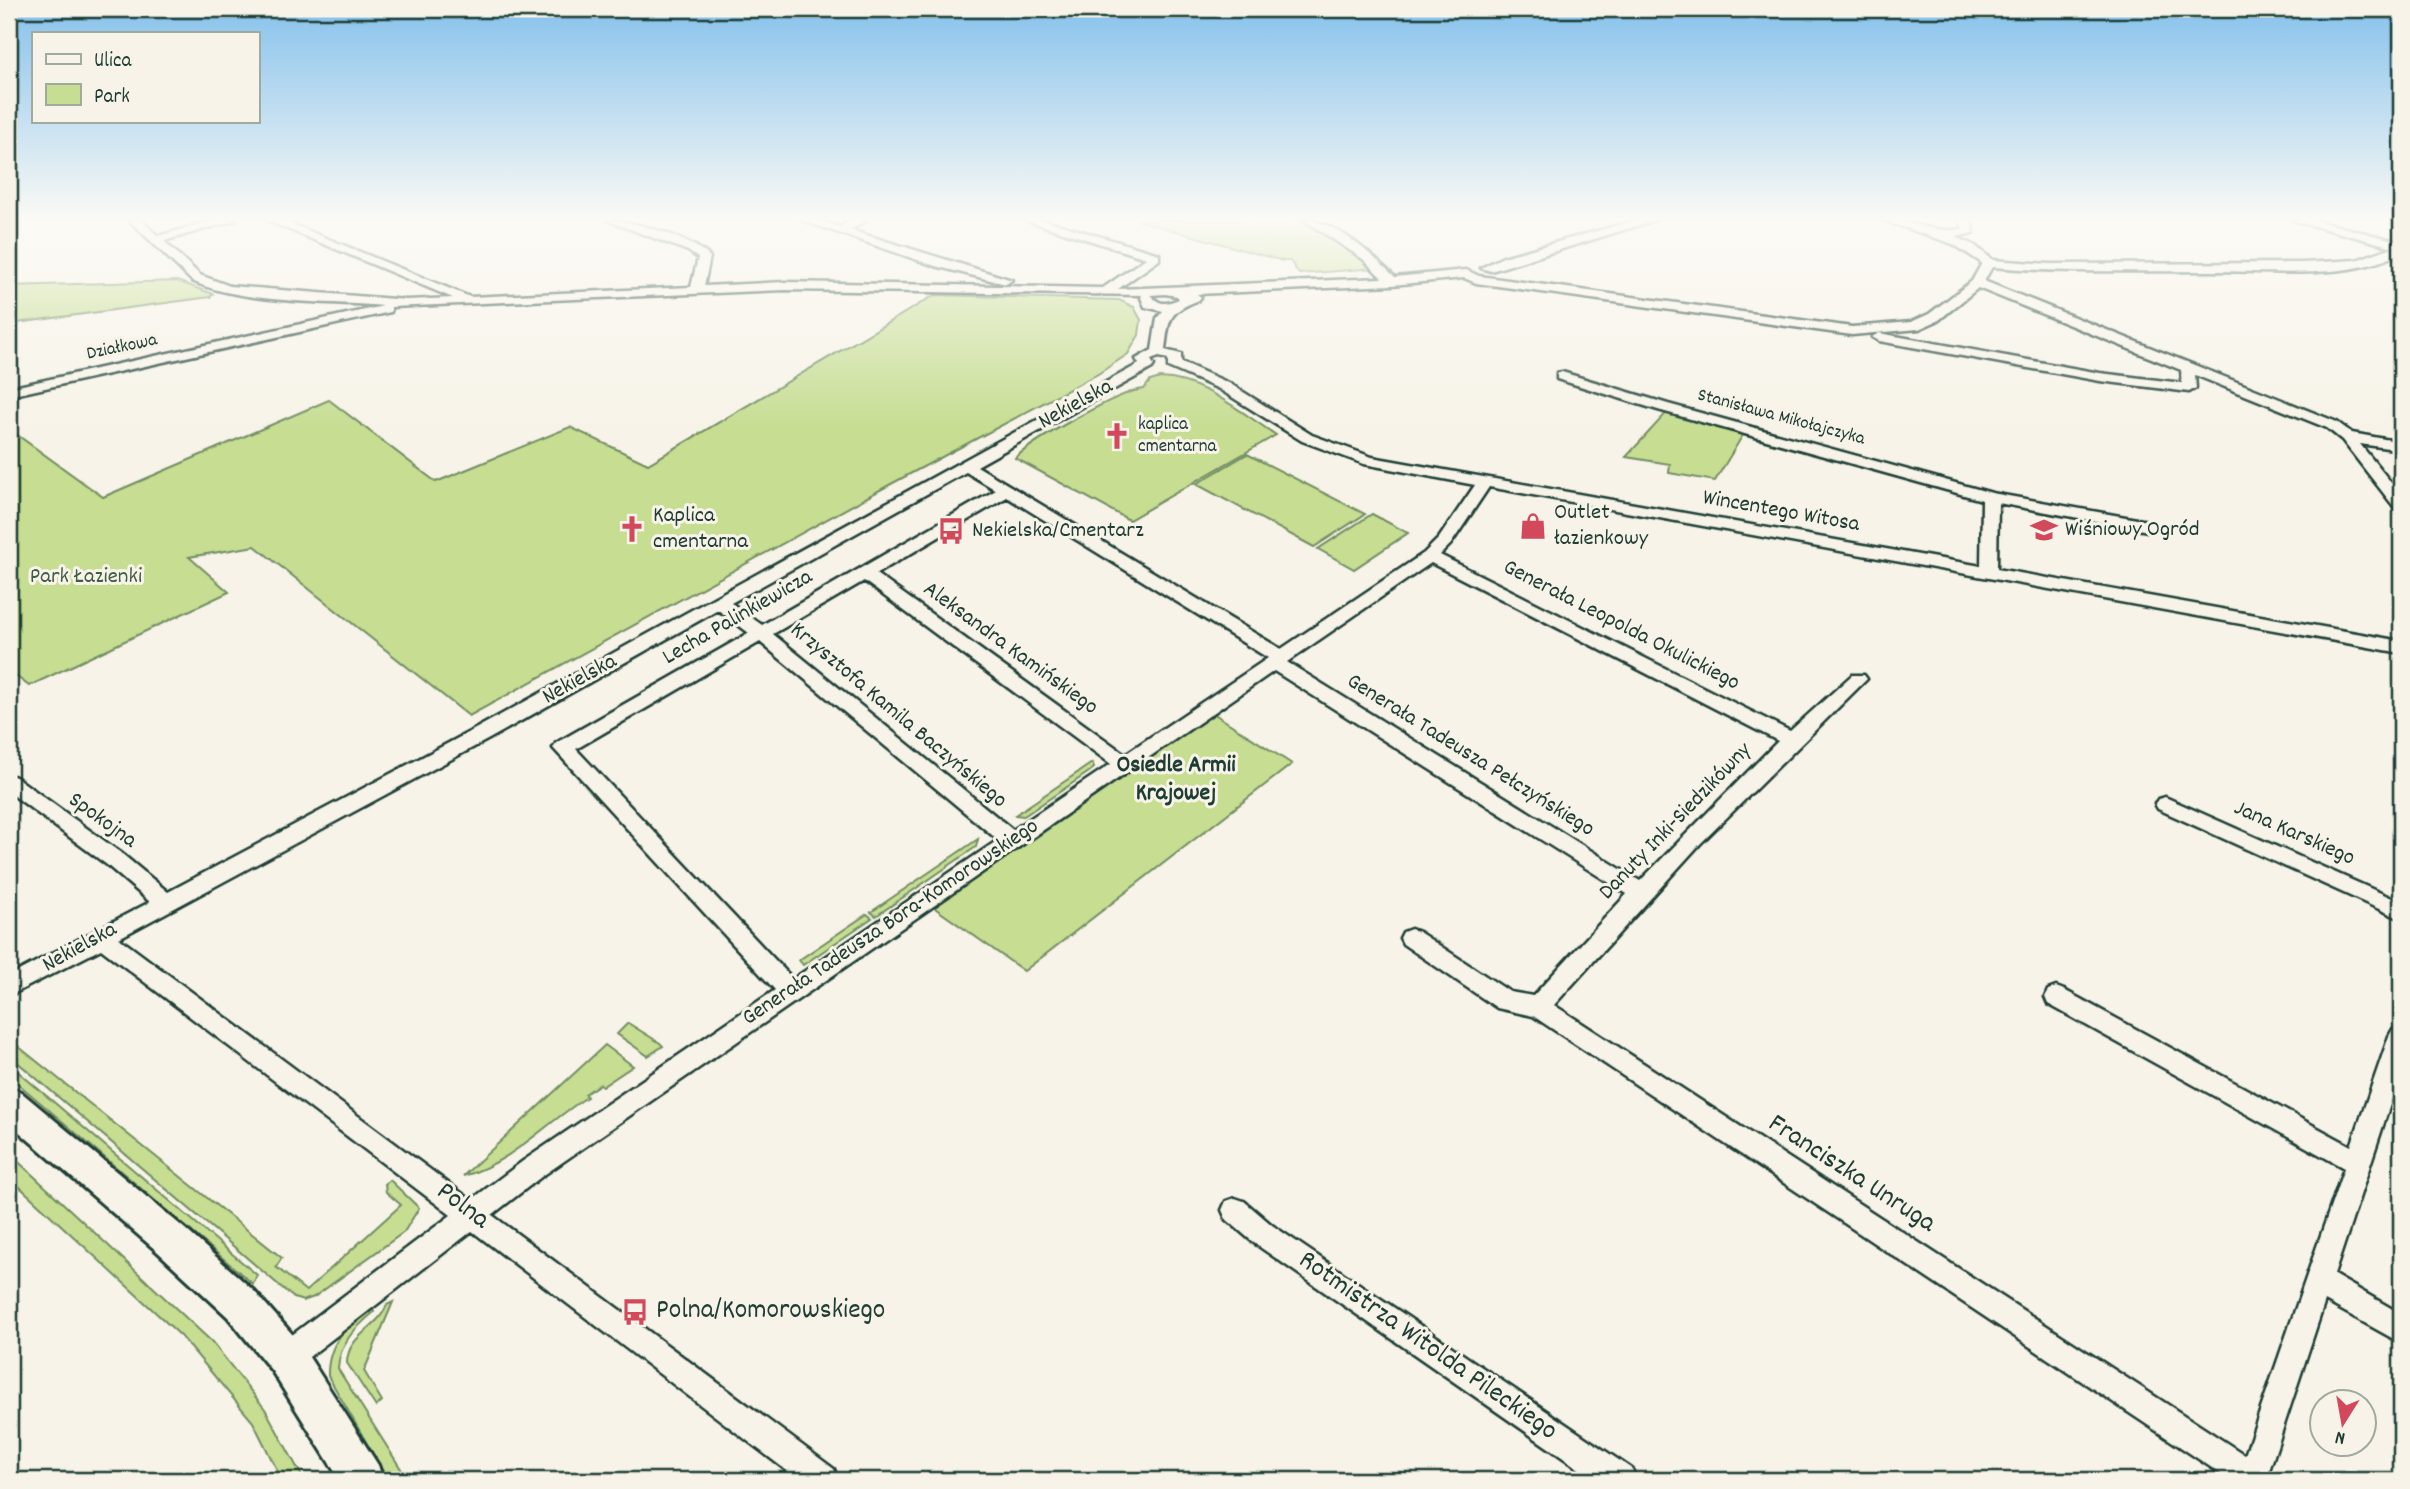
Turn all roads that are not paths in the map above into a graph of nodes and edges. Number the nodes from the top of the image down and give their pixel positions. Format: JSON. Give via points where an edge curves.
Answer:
{"nodes":[{"id":1,"x":238,"y":289,"type":"edge"},
{"id":2,"x":443,"y":289,"type":"edge"},
{"id":3,"x":708,"y":289,"type":"edge"},
{"id":4,"x":1026,"y":289,"type":"edge"},
{"id":5,"x":1073,"y":289,"type":"edge"},
{"id":6,"x":1109,"y":289,"type":"edge"},
{"id":7,"x":1240,"y":289,"type":"edge"},
{"id":8,"x":1587,"y":289,"type":"edge"},
{"id":9,"x":1970,"y":289,"type":"edge"},
{"id":10,"x":1991,"y":289,"type":"edge"},
{"id":11,"x":697,"y":290,"type":"joint"},
{"id":12,"x":1077,"y":290,"type":"junction"},
{"id":13,"x":1105,"y":292,"type":"junction"},
{"id":14,"x":1150,"y":295,"type":"junction"},
{"id":15,"x":1179,"y":299,"type":"junction"},
{"id":16,"x":469,"y":300,"type":"junction"},
{"id":17,"x":407,"y":304,"type":"junction"},
{"id":18,"x":1161,"y":313,"type":"junction"},
{"id":19,"x":1852,"y":331,"type":"junction"},
{"id":20,"x":1158,"y":352,"type":"junction"},
{"id":21,"x":1173,"y":364,"type":"junction"},
{"id":22,"x":1147,"y":365,"type":"junction"},
{"id":23,"x":2188,"y":368,"type":"junction"},
{"id":24,"x":1562,"y":376,"type":"dead end"},
{"id":25,"x":9,"y":392,"type":"edge"},
{"id":26,"x":2347,"y":437,"type":"junction"},
{"id":27,"x":2401,"y":446,"type":"edge"},
{"id":28,"x":967,"y":466,"type":"junction"},
{"id":29,"x":1485,"y":482,"type":"junction"},
{"id":30,"x":1008,"y":491,"type":"junction"},
{"id":31,"x":1990,"y":497,"type":"junction"},
{"id":32,"x":2401,"y":505,"type":"edge"},
{"id":33,"x":2148,"y":526,"type":"dead end"},
{"id":34,"x":1430,"y":556,"type":"junction"},
{"id":35,"x":864,"y":573,"type":"junction"},
{"id":36,"x":1989,"y":573,"type":"junction"},
{"id":37,"x":719,"y":603,"type":"junction"},
{"id":38,"x":760,"y":634,"type":"junction"},
{"id":39,"x":2401,"y":647,"type":"edge"},
{"id":40,"x":1277,"y":660,"type":"junction"},
{"id":41,"x":1858,"y":679,"type":"dead end"},
{"id":42,"x":1790,"y":739,"type":"junction"},
{"id":43,"x":1126,"y":765,"type":"junction"},
{"id":44,"x":9,"y":782,"type":"edge"},
{"id":45,"x":2165,"y":804,"type":"dead end"},
{"id":46,"x":1012,"y":841,"type":"junction"},
{"id":47,"x":1642,"y":892,"type":"junction"},
{"id":48,"x":164,"y":902,"type":"junction"},
{"id":49,"x":2401,"y":911,"type":"edge"},
{"id":50,"x":100,"y":936,"type":"junction"},
{"id":51,"x":1411,"y":938,"type":"dead end"},
{"id":52,"x":9,"y":987,"type":"edge"},
{"id":53,"x":791,"y":992,"type":"junction"},
{"id":54,"x":2056,"y":997,"type":"dead end"},
{"id":55,"x":1538,"y":1007,"type":"junction"},
{"id":56,"x":2399,"y":1051,"type":"edge"},
{"id":57,"x":9,"y":1102,"type":"edge"},
{"id":58,"x":2359,"y":1163,"type":"junction"},
{"id":59,"x":1235,"y":1210,"type":"dead end"},
{"id":60,"x":471,"y":1215,"type":"junction"},
{"id":61,"x":2319,"y":1282,"type":"junction"},
{"id":62,"x":2401,"y":1329,"type":"edge"},
{"id":63,"x":286,"y":1357,"type":"junction"},
{"id":64,"x":2251,"y":1479,"type":"edge"},
{"id":65,"x":363,"y":1480,"type":"edge"},
{"id":66,"x":823,"y":1480,"type":"edge"},
{"id":67,"x":1621,"y":1480,"type":"edge"}],
"edges":[{"from":1,"to":17,"type":"street"},
{"from":2,"to":16,"type":"street"},
{"from":3,"to":11,"type":"street"},
{"from":4,"to":12,"type":"street"},
{"from":5,"to":12,"type":"street"},
{"from":6,"to":13,"type":"street"},
{"from":7,"to":15,"type":"street"},
{"from":8,"to":19,"type":"street"},
{"from":9,"to":19,"type":"street","via":[[1914,326]]},
{"from":10,"to":23,"type":"street"},
{"from":11,"to":16,"type":"street"},
{"from":12,"to":13,"type":"street"},
{"from":13,"to":14,"type":"street"},
{"from":14,"to":15,"type":"street"},
{"from":14,"to":18,"type":"street","via":[[1150,304]]},
{"from":15,"to":18,"type":"street"},
{"from":16,"to":17,"type":"street"},
{"from":17,"to":25,"type":"street","name":"Działkowa"},
{"from":18,"to":20,"type":"street"},
{"from":19,"to":23,"type":"street","via":[[2100,377],[2189,388]]},
{"from":20,"to":21,"type":"street","via":[[1176,357]]},
{"from":20,"to":22,"type":"street","via":[[1143,359]]},
{"from":21,"to":22,"type":"street","via":[[1161,368]]},
{"from":21,"to":29,"type":"street","name":"Wincentego Witosa","via":[[1224,386],[1307,438],[1369,461]]},
{"from":22,"to":28,"type":"street","name":"Nekielska"},
{"from":23,"to":26,"type":"street","via":[[2332,425]]},
{"from":24,"to":31,"type":"street","name":"Stanisława Mikołajczyka"},
{"from":26,"to":27,"type":"street"},
{"from":26,"to":32,"type":"street"},
{"from":28,"to":30,"type":"street"},
{"from":28,"to":37,"type":"street","name":"Nekielska"},
{"from":29,"to":34,"type":"street","name":"Generała Tadeusza Bora-Komorowskiego"},
{"from":29,"to":36,"type":"street","name":"Wincentego Witosa"},
{"from":30,"to":35,"type":"street","name":"Lecha Palinkiewicza"},
{"from":30,"to":40,"type":"street","name":"Generała Tadeusza Pełczyńskiego"},
{"from":31,"to":33,"type":"street","name":"Stanisława Mikołajczyka"},
{"from":31,"to":36,"type":"street"},
{"from":34,"to":40,"type":"street","name":"Generała Tadeusza Bora-Komorowskiego"},
{"from":34,"to":42,"type":"street","name":"Generała Leopolda Okulickiego"},
{"from":35,"to":38,"type":"street","name":"Lecha Palinkiewicza"},
{"from":35,"to":43,"type":"street","name":"Aleksandra Kamińskiego"},
{"from":36,"to":39,"type":"street","name":"Wincentego Witosa"},
{"from":37,"to":38,"type":"street","name":"Krzysztofa Kamila Baczyńskiego"},
{"from":37,"to":48,"type":"street","name":"Nekielska"},
{"from":38,"to":46,"type":"street","name":"Krzysztofa Kamila Baczyńskiego"},
{"from":38,"to":53,"type":"street","name":"Lecha Palinkiewicza","via":[[563,748]]},
{"from":40,"to":43,"type":"street","name":"Generała Tadeusza Bora-Komorowskiego"},
{"from":40,"to":47,"type":"street","name":"Generała Tadeusza Pełczyńskiego"},
{"from":41,"to":42,"type":"street","name":"Danuty Inki-Siedzikówny"},
{"from":42,"to":47,"type":"street","name":"Danuty Inki-Siedzikówny"},
{"from":43,"to":46,"type":"street","name":"Generała Tadeusza Bora-Komorowskiego"},
{"from":44,"to":48,"type":"street","name":"Spokojna"},
{"from":45,"to":49,"type":"street","name":"Jana Karskiego"},
{"from":46,"to":53,"type":"street","name":"Generała Tadeusza Bora-Komorowskiego"},
{"from":47,"to":55,"type":"street","name":"Danuty Inki-Siedzikówny"},
{"from":48,"to":50,"type":"street","name":"Nekielska"},
{"from":50,"to":52,"type":"street","name":"Nekielska"},
{"from":50,"to":60,"type":"street","name":"Polna"},
{"from":51,"to":55,"type":"street","name":"Franciszka Unruga","via":[[1505,1002]]},
{"from":53,"to":60,"type":"street","name":"Generała Tadeusza Bora-Komorowskiego"},
{"from":54,"to":58,"type":"street"},
{"from":55,"to":64,"type":"street","name":"Franciszka Unruga"},
{"from":56,"to":58,"type":"street"},
{"from":57,"to":63,"type":"street","via":[[241,1304]]},
{"from":58,"to":61,"type":"street"},
{"from":59,"to":67,"type":"street","name":"Rotmistrza Witolda Pileckiego"},
{"from":60,"to":63,"type":"street","name":"Generała Tadeusza Bora-Komorowskiego"},
{"from":60,"to":66,"type":"street","name":"Polna"},
{"from":61,"to":62,"type":"street"},
{"from":61,"to":64,"type":"street"},
{"from":63,"to":65,"type":"street"}]}
